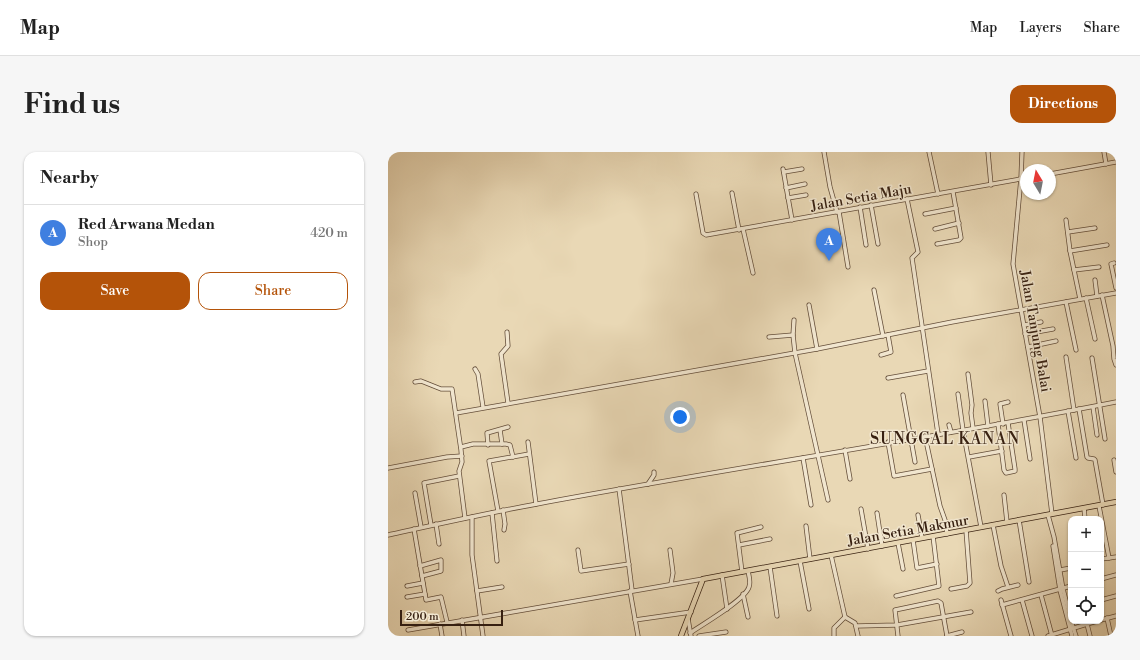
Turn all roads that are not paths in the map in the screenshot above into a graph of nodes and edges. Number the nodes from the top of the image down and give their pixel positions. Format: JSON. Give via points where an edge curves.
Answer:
{"nodes":[{"id":1,"x":824,"y":152,"type":"edge"},
{"id":2,"x":929,"y":152,"type":"edge"},
{"id":3,"x":988,"y":152,"type":"edge"},
{"id":4,"x":1022,"y":152,"type":"edge"},
{"id":5,"x":1104,"y":152,"type":"edge"},
{"id":6,"x":1116,"y":162,"type":"edge"},
{"id":7,"x":1022,"y":164,"type":"edge"},
{"id":8,"x":1106,"y":164,"type":"junction"},
{"id":9,"x":802,"y":169,"type":"dead end"},
{"id":10,"x":1056,"y":173,"type":"edge"},
{"id":11,"x":1020,"y":178,"type":"edge"},
{"id":12,"x":805,"y":184,"type":"dead end"},
{"id":13,"x":991,"y":185,"type":"junction"},
{"id":14,"x":786,"y":188,"type":"junction"},
{"id":15,"x":1020,"y":189,"type":"edge"},
{"id":16,"x":953,"y":192,"type":"junction"},
{"id":17,"x":732,"y":193,"type":"dead end"},
{"id":18,"x":696,"y":194,"type":"dead end"},
{"id":19,"x":938,"y":194,"type":"junction"},
{"id":20,"x":806,"y":195,"type":"dead end"},
{"id":21,"x":788,"y":198,"type":"junction"},
{"id":22,"x":907,"y":199,"type":"junction"},
{"id":23,"x":871,"y":205,"type":"junction"},
{"id":24,"x":860,"y":208,"type":"junction"},
{"id":25,"x":956,"y":208,"type":"junction"},
{"id":26,"x":838,"y":212,"type":"junction"},
{"id":27,"x":925,"y":214,"type":"dead end"},
{"id":28,"x":792,"y":220,"type":"junction"},
{"id":29,"x":1066,"y":220,"type":"dead end"},
{"id":30,"x":959,"y":223,"type":"junction"},
{"id":31,"x":1094,"y":228,"type":"dead end"},
{"id":32,"x":935,"y":229,"type":"dead end"},
{"id":33,"x":741,"y":230,"type":"junction"},
{"id":34,"x":1068,"y":232,"type":"junction"},
{"id":35,"x":878,"y":244,"type":"dead end"},
{"id":36,"x":937,"y":244,"type":"dead end"},
{"id":37,"x":866,"y":245,"type":"dead end"},
{"id":38,"x":1107,"y":245,"type":"dead end"},
{"id":39,"x":1070,"y":251,"type":"junction"},
{"id":40,"x":1114,"y":263,"type":"dead end"},
{"id":41,"x":848,"y":267,"type":"dead end"},
{"id":42,"x":1099,"y":267,"type":"dead end"},
{"id":43,"x":1074,"y":270,"type":"junction"},
{"id":44,"x":753,"y":273,"type":"dead end"},
{"id":45,"x":1095,"y":280,"type":"dead end"},
{"id":46,"x":1116,"y":288,"type":"edge"},
{"id":47,"x":874,"y":290,"type":"dead end"},
{"id":48,"x":1116,"y":293,"type":"edge"},
{"id":49,"x":1102,"y":295,"type":"junction"},
{"id":50,"x":1097,"y":296,"type":"junction"},
{"id":51,"x":1086,"y":298,"type":"junction"},
{"id":52,"x":1080,"y":299,"type":"junction"},
{"id":53,"x":1066,"y":302,"type":"junction"},
{"id":54,"x":809,"y":305,"type":"dead end"},
{"id":55,"x":1021,"y":310,"type":"junction"},
{"id":56,"x":794,"y":320,"type":"dead end"},
{"id":57,"x":1041,"y":322,"type":"dead end"},
{"id":58,"x":1024,"y":326,"type":"junction"},
{"id":59,"x":923,"y":328,"type":"junction"},
{"id":60,"x":1053,"y":329,"type":"dead end"},
{"id":61,"x":507,"y":332,"type":"dead end"},
{"id":62,"x":1025,"y":334,"type":"junction"},
{"id":63,"x":793,"y":335,"type":"junction"},
{"id":64,"x":888,"y":335,"type":"junction"},
{"id":65,"x":769,"y":336,"type":"dead end"},
{"id":66,"x":883,"y":336,"type":"junction"},
{"id":67,"x":1095,"y":339,"type":"dead end"},
{"id":68,"x":1056,"y":341,"type":"dead end"},
{"id":69,"x":1028,"y":347,"type":"junction"},
{"id":70,"x":817,"y":349,"type":"junction"},
{"id":71,"x":1076,"y":350,"type":"dead end"},
{"id":72,"x":795,"y":353,"type":"junction"},
{"id":73,"x":881,"y":355,"type":"dead end"},
{"id":74,"x":1066,"y":357,"type":"dead end"},
{"id":75,"x":1092,"y":358,"type":"dead end"},
{"id":76,"x":1116,"y":365,"type":"edge"},
{"id":77,"x":475,"y":369,"type":"dead end"},
{"id":78,"x":928,"y":371,"type":"junction"},
{"id":79,"x":968,"y":374,"type":"dead end"},
{"id":80,"x":888,"y":378,"type":"dead end"},
{"id":81,"x":415,"y":382,"type":"dead end"},
{"id":82,"x":958,"y":394,"type":"dead end"},
{"id":83,"x":903,"y":395,"type":"dead end"},
{"id":84,"x":985,"y":401,"type":"dead end"},
{"id":85,"x":1008,"y":402,"type":"dead end"},
{"id":86,"x":1116,"y":402,"type":"edge"},
{"id":87,"x":508,"y":403,"type":"junction"},
{"id":88,"x":1099,"y":405,"type":"junction"},
{"id":89,"x":483,"y":407,"type":"junction"},
{"id":90,"x":1093,"y":407,"type":"junction"},
{"id":91,"x":1079,"y":409,"type":"junction"},
{"id":92,"x":1074,"y":410,"type":"junction"},
{"id":93,"x":1068,"y":411,"type":"junction"},
{"id":94,"x":456,"y":413,"type":"junction"},
{"id":95,"x":1040,"y":417,"type":"junction"},
{"id":96,"x":1024,"y":420,"type":"junction"},
{"id":97,"x":1008,"y":422,"type":"junction"},
{"id":98,"x":1001,"y":424,"type":"junction"},
{"id":99,"x":949,"y":425,"type":"dead end"},
{"id":100,"x":988,"y":426,"type":"junction"},
{"id":101,"x":508,"y":427,"type":"dead end"},
{"id":102,"x":974,"y":428,"type":"junction"},
{"id":103,"x":500,"y":430,"type":"junction"},
{"id":104,"x":963,"y":430,"type":"junction"},
{"id":105,"x":951,"y":432,"type":"junction"},
{"id":106,"x":938,"y":434,"type":"junction"},
{"id":107,"x":1097,"y":435,"type":"dead end"},
{"id":108,"x":925,"y":436,"type":"junction"},
{"id":109,"x":911,"y":439,"type":"junction"},
{"id":110,"x":1105,"y":440,"type":"dead end"},
{"id":111,"x":528,"y":442,"type":"dead end"},
{"id":112,"x":888,"y":442,"type":"junction"},
{"id":113,"x":502,"y":444,"type":"junction"},
{"id":114,"x":488,"y":445,"type":"junction"},
{"id":115,"x":461,"y":447,"type":"junction"},
{"id":116,"x":845,"y":450,"type":"junction"},
{"id":117,"x":1002,"y":452,"type":"junction"},
{"id":118,"x":530,"y":454,"type":"junction"},
{"id":119,"x":818,"y":455,"type":"junction"},
{"id":120,"x":462,"y":456,"type":"junction"},
{"id":121,"x":513,"y":457,"type":"junction"},
{"id":122,"x":969,"y":457,"type":"junction"},
{"id":123,"x":803,"y":458,"type":"junction"},
{"id":124,"x":1076,"y":458,"type":"dead end"},
{"id":125,"x":1030,"y":459,"type":"dead end"},
{"id":126,"x":1114,"y":460,"type":"dead end"},
{"id":127,"x":915,"y":462,"type":"dead end"},
{"id":128,"x":388,"y":468,"type":"edge"},
{"id":129,"x":932,"y":469,"type":"junction"},
{"id":130,"x":654,"y":472,"type":"dead end"},
{"id":131,"x":1116,"y":472,"type":"edge"},
{"id":132,"x":460,"y":476,"type":"junction"},
{"id":133,"x":850,"y":479,"type":"dead end"},
{"id":134,"x":648,"y":484,"type":"junction"},
{"id":135,"x":619,"y":489,"type":"junction"},
{"id":136,"x":416,"y":493,"type":"dead end"},
{"id":137,"x":1004,"y":495,"type":"dead end"},
{"id":138,"x":828,"y":500,"type":"dead end"},
{"id":139,"x":1116,"y":502,"type":"edge"},
{"id":140,"x":536,"y":504,"type":"junction"},
{"id":141,"x":811,"y":505,"type":"dead end"},
{"id":142,"x":1101,"y":505,"type":"junction"},
{"id":143,"x":1084,"y":508,"type":"junction"},
{"id":144,"x":861,"y":509,"type":"dead end"},
{"id":145,"x":504,"y":510,"type":"junction"},
{"id":146,"x":498,"y":512,"type":"junction"},
{"id":147,"x":492,"y":513,"type":"junction"},
{"id":148,"x":877,"y":513,"type":"dead end"},
{"id":149,"x":1050,"y":514,"type":"junction"},
{"id":150,"x":918,"y":515,"type":"dead end"},
{"id":151,"x":1085,"y":516,"type":"edge"},
{"id":152,"x":472,"y":517,"type":"junction"},
{"id":153,"x":465,"y":518,"type":"junction"},
{"id":154,"x":1019,"y":520,"type":"junction"},
{"id":155,"x":1007,"y":522,"type":"junction"},
{"id":156,"x":436,"y":524,"type":"junction"},
{"id":157,"x":431,"y":525,"type":"junction"},
{"id":158,"x":993,"y":525,"type":"junction"},
{"id":159,"x":806,"y":526,"type":"dead end"},
{"id":160,"x":421,"y":527,"type":"junction"},
{"id":161,"x":761,"y":527,"type":"dead end"},
{"id":162,"x":981,"y":527,"type":"junction"},
{"id":163,"x":414,"y":529,"type":"junction"},
{"id":164,"x":504,"y":530,"type":"dead end"},
{"id":165,"x":966,"y":530,"type":"junction"},
{"id":166,"x":948,"y":534,"type":"junction"},
{"id":167,"x":388,"y":535,"type":"edge"},
{"id":168,"x":933,"y":536,"type":"junction"},
{"id":169,"x":922,"y":538,"type":"junction"},
{"id":170,"x":770,"y":539,"type":"dead end"},
{"id":171,"x":913,"y":540,"type":"junction"},
{"id":172,"x":898,"y":543,"type":"junction"},
{"id":173,"x":439,"y":544,"type":"dead end"},
{"id":174,"x":739,"y":545,"type":"junction"},
{"id":175,"x":882,"y":546,"type":"junction"},
{"id":176,"x":868,"y":549,"type":"junction"},
{"id":177,"x":578,"y":550,"type":"dead end"},
{"id":178,"x":670,"y":550,"type":"dead end"},
{"id":179,"x":831,"y":555,"type":"junction"},
{"id":180,"x":1116,"y":557,"type":"edge"},
{"id":181,"x":1056,"y":558,"type":"junction"},
{"id":182,"x":1109,"y":558,"type":"junction"},
{"id":183,"x":810,"y":559,"type":"junction"},
{"id":184,"x":1104,"y":559,"type":"edge"},
{"id":185,"x":497,"y":561,"type":"dead end"},
{"id":186,"x":800,"y":561,"type":"junction"},
{"id":187,"x":629,"y":564,"type":"junction"},
{"id":188,"x":937,"y":564,"type":"junction"},
{"id":189,"x":420,"y":566,"type":"junction"},
{"id":190,"x":770,"y":567,"type":"junction"},
{"id":191,"x":903,"y":569,"type":"dead end"},
{"id":192,"x":1068,"y":569,"type":"edge"},
{"id":193,"x":1060,"y":570,"type":"junction"},
{"id":194,"x":748,"y":571,"type":"junction"},
{"id":195,"x":742,"y":572,"type":"junction"},
{"id":196,"x":722,"y":575,"type":"junction"},
{"id":197,"x":422,"y":576,"type":"junction"},
{"id":198,"x":1116,"y":576,"type":"edge"},
{"id":199,"x":1104,"y":578,"type":"edge"},
{"id":200,"x":703,"y":579,"type":"junction"},
{"id":201,"x":1029,"y":582,"type":"dead end"},
{"id":202,"x":423,"y":583,"type":"junction"},
{"id":203,"x":671,"y":584,"type":"junction"},
{"id":204,"x":1018,"y":585,"type":"dead end"},
{"id":205,"x":407,"y":586,"type":"dead end"},
{"id":206,"x":502,"y":587,"type":"dead end"},
{"id":207,"x":1008,"y":587,"type":"junction"},
{"id":208,"x":1068,"y":587,"type":"edge"},
{"id":209,"x":951,"y":589,"type":"dead end"},
{"id":210,"x":1061,"y":589,"type":"junction"},
{"id":211,"x":477,"y":591,"type":"junction"},
{"id":212,"x":631,"y":591,"type":"junction"},
{"id":213,"x":998,"y":591,"type":"dead end"},
{"id":214,"x":425,"y":594,"type":"junction"},
{"id":215,"x":743,"y":594,"type":"junction"},
{"id":216,"x":1041,"y":595,"type":"junction"},
{"id":217,"x":896,"y":596,"type":"dead end"},
{"id":218,"x":1116,"y":596,"type":"edge"},
{"id":219,"x":407,"y":597,"type":"dead end"},
{"id":220,"x":1104,"y":599,"type":"edge"},
{"id":221,"x":1001,"y":600,"type":"dead end"},
{"id":222,"x":1022,"y":600,"type":"junction"},
{"id":223,"x":1002,"y":605,"type":"junction"},
{"id":224,"x":1068,"y":608,"type":"edge"},
{"id":225,"x":727,"y":609,"type":"junction"},
{"id":226,"x":809,"y":609,"type":"dead end"},
{"id":227,"x":691,"y":612,"type":"junction"},
{"id":228,"x":971,"y":612,"type":"dead end"},
{"id":229,"x":778,"y":616,"type":"dead end"},
{"id":230,"x":1116,"y":616,"type":"edge"},
{"id":231,"x":481,"y":617,"type":"junction"},
{"id":232,"x":845,"y":617,"type":"junction"},
{"id":233,"x":943,"y":617,"type":"junction"},
{"id":234,"x":748,"y":618,"type":"dead end"},
{"id":235,"x":1106,"y":618,"type":"joint"},
{"id":236,"x":688,"y":619,"type":"junction"},
{"id":237,"x":462,"y":620,"type":"junction"},
{"id":238,"x":635,"y":620,"type":"junction"},
{"id":239,"x":447,"y":622,"type":"junction"},
{"id":240,"x":440,"y":624,"type":"junction"},
{"id":241,"x":1071,"y":624,"type":"edge"},
{"id":242,"x":1071,"y":624,"type":"edge"},
{"id":243,"x":1087,"y":624,"type":"joint"},
{"id":244,"x":896,"y":625,"type":"junction"},
{"id":245,"x":856,"y":626,"type":"junction"},
{"id":246,"x":1072,"y":629,"type":"junction"},
{"id":247,"x":408,"y":630,"type":"dead end"},
{"id":248,"x":726,"y":632,"type":"dead end"},
{"id":249,"x":962,"y":632,"type":"dead end"},
{"id":250,"x":690,"y":634,"type":"edge"},
{"id":251,"x":442,"y":636,"type":"edge"},
{"id":252,"x":464,"y":636,"type":"edge"},
{"id":253,"x":483,"y":636,"type":"edge"},
{"id":254,"x":638,"y":636,"type":"edge"},
{"id":255,"x":681,"y":636,"type":"edge"},
{"id":256,"x":699,"y":636,"type":"edge"},
{"id":257,"x":834,"y":636,"type":"edge"},
{"id":258,"x":858,"y":636,"type":"edge"},
{"id":259,"x":898,"y":636,"type":"edge"},
{"id":260,"x":946,"y":636,"type":"edge"},
{"id":261,"x":1011,"y":636,"type":"edge"},
{"id":262,"x":1032,"y":636,"type":"edge"},
{"id":263,"x":1050,"y":636,"type":"edge"},
{"id":264,"x":1072,"y":636,"type":"edge"},
{"id":265,"x":1076,"y":636,"type":"edge"},
{"id":266,"x":1090,"y":636,"type":"edge"},
{"id":267,"x":1111,"y":636,"type":"edge"}],
"edges":[{"from":1,"to":26,"type":"street","via":[[830,187]]},
{"from":2,"to":19,"type":"street"},
{"from":3,"to":13,"type":"street"},
{"from":4,"to":7,"type":"street","name":"Jalan Tanjung Balai"},
{"from":5,"to":8,"type":"street"},
{"from":6,"to":8,"type":"street"},
{"from":8,"to":10,"type":"street"},
{"from":9,"to":14,"type":"street","via":[[784,170]]},
{"from":11,"to":13,"type":"street","name":"Jalan Setia Maju"},
{"from":12,"to":14,"type":"street"},
{"from":13,"to":16,"type":"street","name":"Jalan Setia Maju"},
{"from":14,"to":21,"type":"street"},
{"from":15,"to":55,"type":"street","name":"Jalan Tanjung Balai","via":[[1013,264]]},
{"from":16,"to":19,"type":"street","name":"Jalan Setia Maju"},
{"from":16,"to":25,"type":"street"},
{"from":17,"to":33,"type":"street"},
{"from":18,"to":33,"type":"street","name":"Jalan Setia Maju","via":[[704,234]]},
{"from":19,"to":22,"type":"street","name":"Jalan Setia Maju"},
{"from":20,"to":21,"type":"street"},
{"from":21,"to":28,"type":"street"},
{"from":22,"to":23,"type":"street","name":"Jalan Setia Maju"},
{"from":22,"to":59,"type":"street","via":[[918,251],[912,258]]},
{"from":23,"to":24,"type":"street","name":"Jalan Setia Maju"},
{"from":23,"to":35,"type":"street"},
{"from":24,"to":26,"type":"street","name":"Jalan Setia Maju"},
{"from":24,"to":37,"type":"street"},
{"from":25,"to":27,"type":"street"},
{"from":25,"to":30,"type":"street"},
{"from":26,"to":28,"type":"street","name":"Jalan Setia Maju"},
{"from":26,"to":41,"type":"street"},
{"from":28,"to":33,"type":"street","name":"Jalan Setia Maju"},
{"from":29,"to":34,"type":"street"},
{"from":30,"to":32,"type":"street"},
{"from":30,"to":36,"type":"street","via":[[961,239]]},
{"from":31,"to":34,"type":"street"},
{"from":33,"to":44,"type":"street"},
{"from":34,"to":39,"type":"street"},
{"from":38,"to":39,"type":"street"},
{"from":39,"to":43,"type":"street"},
{"from":40,"to":46,"type":"street","via":[[1111,264]]},
{"from":42,"to":43,"type":"street"},
{"from":43,"to":52,"type":"street"},
{"from":45,"to":50,"type":"street"},
{"from":47,"to":66,"type":"street"},
{"from":48,"to":49,"type":"street"},
{"from":49,"to":50,"type":"street"},
{"from":49,"to":76,"type":"street"},
{"from":50,"to":51,"type":"street"},
{"from":51,"to":52,"type":"street"},
{"from":51,"to":67,"type":"street"},
{"from":52,"to":53,"type":"street"},
{"from":53,"to":55,"type":"street"},
{"from":53,"to":71,"type":"street"},
{"from":54,"to":70,"type":"street"},
{"from":55,"to":58,"type":"street","name":"Jalan Tanjung Balai"},
{"from":55,"to":59,"type":"street"},
{"from":56,"to":63,"type":"street"},
{"from":57,"to":58,"type":"street"},
{"from":58,"to":62,"type":"street","name":"Jalan Tanjung Balai"},
{"from":59,"to":64,"type":"street"},
{"from":59,"to":78,"type":"street"},
{"from":60,"to":62,"type":"street"},
{"from":61,"to":87,"type":"street","via":[[508,346],[501,354]]},
{"from":62,"to":69,"type":"street","name":"Jalan Tanjung Balai"},
{"from":63,"to":65,"type":"street"},
{"from":63,"to":72,"type":"street"},
{"from":64,"to":66,"type":"street"},
{"from":64,"to":73,"type":"street","via":[[891,352]]},
{"from":66,"to":70,"type":"street"},
{"from":68,"to":69,"type":"street"},
{"from":69,"to":95,"type":"street","name":"Jalan Tanjung Balai"},
{"from":70,"to":72,"type":"street"},
{"from":72,"to":87,"type":"street"},
{"from":72,"to":119,"type":"street"},
{"from":74,"to":92,"type":"street"},
{"from":75,"to":88,"type":"street"},
{"from":77,"to":89,"type":"street"},
{"from":78,"to":80,"type":"street"},
{"from":78,"to":106,"type":"street"},
{"from":79,"to":102,"type":"street"},
{"from":81,"to":94,"type":"street","via":[[421,381],[441,389],[452,388]]},
{"from":82,"to":104,"type":"street"},
{"from":83,"to":109,"type":"street"},
{"from":84,"to":100,"type":"street"},
{"from":85,"to":98,"type":"street","via":[[1000,404]]},
{"from":86,"to":88,"type":"street"},
{"from":87,"to":89,"type":"street"},
{"from":88,"to":90,"type":"street"},
{"from":88,"to":110,"type":"street"},
{"from":89,"to":94,"type":"street"},
{"from":90,"to":91,"type":"street"},
{"from":90,"to":107,"type":"street"},
{"from":91,"to":92,"type":"street"},
{"from":91,"to":142,"type":"street","via":[[1087,457],[1095,460]]},
{"from":92,"to":93,"type":"street"},
{"from":93,"to":95,"type":"street"},
{"from":93,"to":124,"type":"street"},
{"from":94,"to":115,"type":"street"},
{"from":95,"to":96,"type":"street"},
{"from":95,"to":149,"type":"street","name":"Jalan Tanjung Balai"},
{"from":96,"to":97,"type":"street"},
{"from":96,"to":125,"type":"street"},
{"from":97,"to":98,"type":"street"},
{"from":97,"to":117,"type":"street","via":[[1015,471],[1005,472]]},
{"from":98,"to":100,"type":"street"},
{"from":98,"to":117,"type":"street"},
{"from":99,"to":105,"type":"street"},
{"from":100,"to":102,"type":"street"},
{"from":101,"to":103,"type":"street"},
{"from":102,"to":104,"type":"street"},
{"from":103,"to":113,"type":"street"},
{"from":103,"to":114,"type":"street","via":[[487,433]]},
{"from":104,"to":105,"type":"street"},
{"from":104,"to":122,"type":"street"},
{"from":105,"to":106,"type":"street"},
{"from":106,"to":108,"type":"street"},
{"from":108,"to":109,"type":"street"},
{"from":108,"to":129,"type":"street"},
{"from":109,"to":112,"type":"street"},
{"from":109,"to":127,"type":"street"},
{"from":111,"to":118,"type":"street"},
{"from":112,"to":116,"type":"street"},
{"from":112,"to":129,"type":"street","via":[[894,476]]},
{"from":113,"to":114,"type":"street"},
{"from":113,"to":121,"type":"street","via":[[510,445]]},
{"from":114,"to":115,"type":"street","via":[[473,444]]},
{"from":115,"to":120,"type":"street"},
{"from":116,"to":119,"type":"street"},
{"from":116,"to":133,"type":"street"},
{"from":117,"to":122,"type":"street"},
{"from":118,"to":121,"type":"street"},
{"from":118,"to":140,"type":"street"},
{"from":119,"to":123,"type":"street"},
{"from":119,"to":138,"type":"street"},
{"from":120,"to":128,"type":"street"},
{"from":120,"to":132,"type":"street"},
{"from":121,"to":146,"type":"street","via":[[488,462]]},
{"from":122,"to":162,"type":"street"},
{"from":123,"to":134,"type":"street"},
{"from":123,"to":141,"type":"street"},
{"from":126,"to":131,"type":"street"},
{"from":129,"to":166,"type":"street"},
{"from":130,"to":134,"type":"street"},
{"from":132,"to":153,"type":"street"},
{"from":132,"to":157,"type":"street","via":[[424,483]]},
{"from":134,"to":135,"type":"street"},
{"from":135,"to":140,"type":"street"},
{"from":135,"to":187,"type":"street"},
{"from":136,"to":160,"type":"street"},
{"from":137,"to":155,"type":"street"},
{"from":139,"to":142,"type":"main road","name":"Jalan Setia Makmur"},
{"from":140,"to":145,"type":"street"},
{"from":142,"to":143,"type":"main road","name":"Jalan Setia Makmur"},
{"from":142,"to":182,"type":"street"},
{"from":143,"to":149,"type":"main road","name":"Jalan Setia Makmur"},
{"from":143,"to":151,"type":"street"},
{"from":144,"to":176,"type":"street"},
{"from":145,"to":146,"type":"street"},
{"from":145,"to":164,"type":"street"},
{"from":146,"to":147,"type":"street"},
{"from":147,"to":152,"type":"street"},
{"from":147,"to":185,"type":"street"},
{"from":148,"to":175,"type":"street"},
{"from":149,"to":154,"type":"main road","name":"Jalan Setia Makmur"},
{"from":149,"to":181,"type":"street","name":"Jalan Tanjung Balai"},
{"from":150,"to":169,"type":"street"},
{"from":152,"to":153,"type":"street"},
{"from":152,"to":211,"type":"street","via":[[472,555]]},
{"from":153,"to":156,"type":"street"},
{"from":154,"to":155,"type":"main road","name":"Jalan Setia Makmur"},
{"from":154,"to":201,"type":"street"},
{"from":155,"to":158,"type":"main road","name":"Jalan Setia Makmur"},
{"from":156,"to":157,"type":"street"},
{"from":156,"to":173,"type":"street"},
{"from":157,"to":160,"type":"street"},
{"from":158,"to":162,"type":"main road","name":"Jalan Setia Makmur"},
{"from":158,"to":207,"type":"street"},
{"from":159,"to":183,"type":"street"},
{"from":160,"to":163,"type":"street"},
{"from":161,"to":174,"type":"street","via":[[738,532]]},
{"from":162,"to":165,"type":"main road","name":"Jalan Setia Makmur"},
{"from":163,"to":167,"type":"street"},
{"from":163,"to":189,"type":"street"},
{"from":165,"to":166,"type":"main road","name":"Jalan Setia Makmur"},
{"from":165,"to":209,"type":"street","via":[[970,584]]},
{"from":166,"to":168,"type":"main road","name":"Jalan Setia Makmur"},
{"from":168,"to":169,"type":"main road","name":"Jalan Setia Makmur"},
{"from":168,"to":188,"type":"street"},
{"from":169,"to":171,"type":"main road","name":"Jalan Setia Makmur"},
{"from":170,"to":174,"type":"street"},
{"from":171,"to":172,"type":"main road","name":"Jalan Setia Makmur"},
{"from":171,"to":188,"type":"street","via":[[917,568]]},
{"from":172,"to":175,"type":"main road","name":"Jalan Setia Makmur"},
{"from":172,"to":191,"type":"street"},
{"from":174,"to":195,"type":"street"},
{"from":175,"to":176,"type":"main road","name":"Jalan Setia Makmur"},
{"from":176,"to":179,"type":"main road","name":"Jalan Setia Makmur"},
{"from":177,"to":187,"type":"street","via":[[581,572]]},
{"from":178,"to":203,"type":"street","via":[[674,573]]},
{"from":179,"to":183,"type":"main road","name":"Jalan Setia Makmur"},
{"from":179,"to":232,"type":"street"},
{"from":180,"to":182,"type":"street"},
{"from":181,"to":193,"type":"street"},
{"from":181,"to":210,"type":"street"},
{"from":182,"to":184,"type":"street"},
{"from":183,"to":186,"type":"main road","name":"Jalan Setia Makmur"},
{"from":186,"to":190,"type":"main road","name":"Jalan Setia Makmur"},
{"from":186,"to":226,"type":"street"},
{"from":187,"to":212,"type":"street"},
{"from":188,"to":217,"type":"street","via":[[939,586]]},
{"from":189,"to":197,"type":"street"},
{"from":189,"to":197,"type":"street","via":[[441,560],[441,571]]},
{"from":190,"to":194,"type":"main road","name":"Jalan Setia Makmur"},
{"from":190,"to":229,"type":"street"},
{"from":192,"to":193,"type":"street"},
{"from":193,"to":210,"type":"street"},
{"from":194,"to":195,"type":"main road","name":"Jalan Setia Makmur"},
{"from":194,"to":215,"type":"street","via":[[749,589]]},
{"from":195,"to":196,"type":"main road","name":"Jalan Setia Makmur"},
{"from":196,"to":200,"type":"main road","name":"Jalan Setia Makmur"},
{"from":196,"to":225,"type":"street"},
{"from":197,"to":202,"type":"street"},
{"from":198,"to":199,"type":"street"},
{"from":200,"to":203,"type":"street"},
{"from":200,"to":227,"type":"main road"},
{"from":202,"to":205,"type":"street"},
{"from":202,"to":214,"type":"street"},
{"from":203,"to":212,"type":"street"},
{"from":204,"to":207,"type":"street"},
{"from":206,"to":211,"type":"street"},
{"from":207,"to":213,"type":"street"},
{"from":208,"to":210,"type":"street"},
{"from":210,"to":216,"type":"street"},
{"from":210,"to":224,"type":"street"},
{"from":211,"to":231,"type":"street"},
{"from":212,"to":231,"type":"street"},
{"from":212,"to":238,"type":"street"},
{"from":214,"to":219,"type":"street"},
{"from":214,"to":239,"type":"street","via":[[426,600],[441,598]]},
{"from":215,"to":225,"type":"street"},
{"from":215,"to":234,"type":"street"},
{"from":216,"to":222,"type":"street"},
{"from":216,"to":263,"type":"street"},
{"from":218,"to":220,"type":"street"},
{"from":221,"to":223,"type":"street"},
{"from":222,"to":223,"type":"street"},
{"from":222,"to":262,"type":"street"},
{"from":223,"to":261,"type":"street"},
{"from":225,"to":250,"type":"street"},
{"from":227,"to":236,"type":"main road"},
{"from":227,"to":238,"type":"street"},
{"from":228,"to":233,"type":"street"},
{"from":230,"to":235,"type":"street"},
{"from":231,"to":237,"type":"street"},
{"from":231,"to":253,"type":"street"},
{"from":232,"to":245,"type":"street"},
{"from":232,"to":257,"type":"street","via":[[834,628]]},
{"from":233,"to":244,"type":"street"},
{"from":233,"to":244,"type":"street","via":[[940,602],[896,608]]},
{"from":233,"to":260,"type":"street"},
{"from":235,"to":267,"type":"street"},
{"from":236,"to":250,"type":"street"},
{"from":236,"to":255,"type":"main road"},
{"from":237,"to":239,"type":"street"},
{"from":237,"to":252,"type":"street"},
{"from":238,"to":254,"type":"street"},
{"from":239,"to":240,"type":"street"},
{"from":240,"to":247,"type":"street"},
{"from":240,"to":251,"type":"street"},
{"from":241,"to":246,"type":"street"},
{"from":242,"to":246,"type":"street"},
{"from":243,"to":246,"type":"street"},
{"from":243,"to":266,"type":"street"},
{"from":244,"to":245,"type":"street"},
{"from":244,"to":259,"type":"street"},
{"from":245,"to":258,"type":"street"},
{"from":246,"to":263,"type":"street"},
{"from":246,"to":264,"type":"street"},
{"from":246,"to":265,"type":"street"},
{"from":248,"to":256,"type":"street"},
{"from":249,"to":260,"type":"street"}]}
